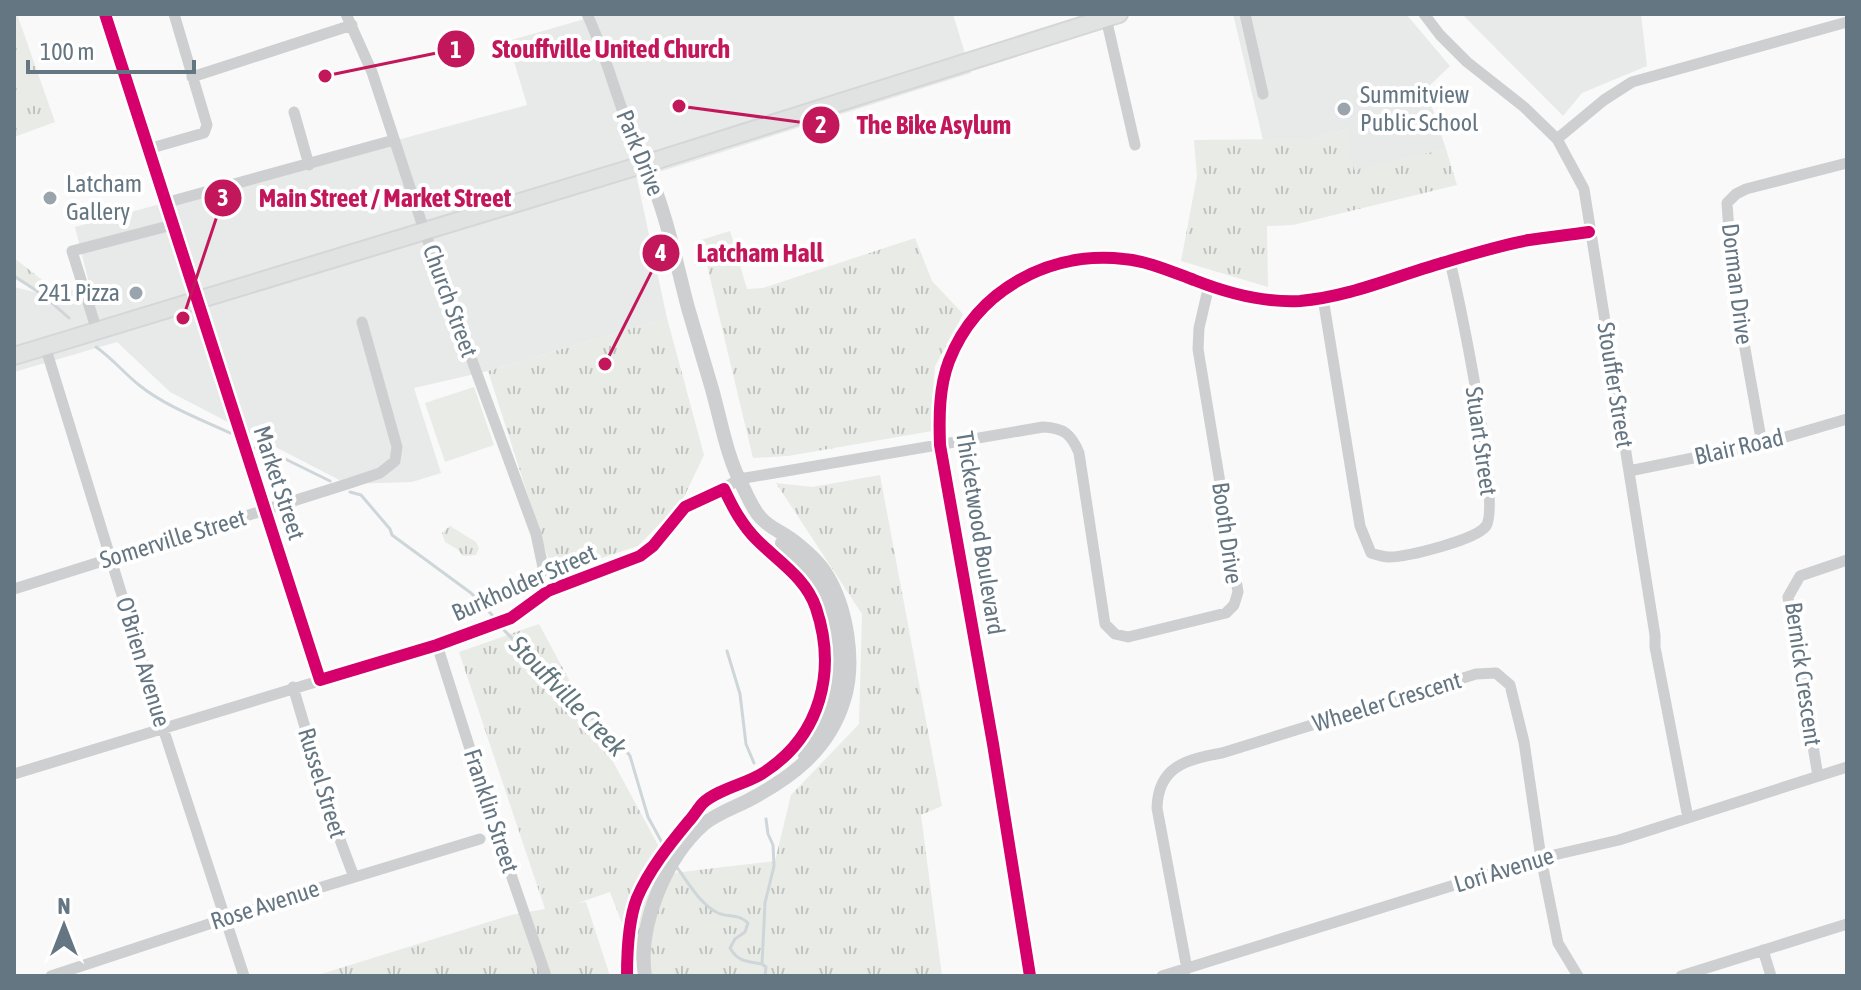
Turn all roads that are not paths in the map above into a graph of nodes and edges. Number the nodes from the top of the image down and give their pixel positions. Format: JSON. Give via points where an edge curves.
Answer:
{"nodes":[{"id":1,"x":105,"y":14,"type":"edge"},
{"id":2,"x":174,"y":14,"type":"edge"},
{"id":3,"x":587,"y":14,"type":"edge"},
{"id":4,"x":1245,"y":14,"type":"edge"},
{"id":5,"x":1424,"y":14,"type":"edge"},
{"id":6,"x":1113,"y":16,"type":"edge"},
{"id":7,"x":349,"y":20,"type":"edge"},
{"id":8,"x":1847,"y":22,"type":"edge"},
{"id":9,"x":192,"y":77,"type":"junction"},
{"id":10,"x":1263,"y":94,"type":"dead end"},
{"id":11,"x":294,"y":112,"type":"dead end"},
{"id":12,"x":1557,"y":139,"type":"junction"},
{"id":13,"x":394,"y":140,"type":"junction"},
{"id":14,"x":1135,"y":145,"type":"dead end"},
{"id":15,"x":148,"y":149,"type":"junction"},
{"id":16,"x":1847,"y":163,"type":"edge"},
{"id":17,"x":645,"y":164,"type":"junction"},
{"id":18,"x":309,"y":165,"type":"junction"},
{"id":19,"x":165,"y":203,"type":"junction"},
{"id":20,"x":172,"y":225,"type":"junction"},
{"id":21,"x":424,"y":230,"type":"junction"},
{"id":22,"x":1589,"y":232,"type":"junction"},
{"id":23,"x":1450,"y":262,"type":"junction"},
{"id":24,"x":1209,"y":285,"type":"junction"},
{"id":25,"x":1323,"y":298,"type":"junction"},
{"id":26,"x":196,"y":300,"type":"junction"},
{"id":27,"x":362,"y":322,"type":"dead end"},
{"id":28,"x":97,"y":331,"type":"junction"},
{"id":29,"x":45,"y":346,"type":"junction"},
{"id":30,"x":14,"y":356,"type":"edge"},
{"id":31,"x":1847,"y":419,"type":"edge"},
{"id":32,"x":1762,"y":444,"type":"junction"},
{"id":33,"x":940,"y":445,"type":"junction"},
{"id":34,"x":1629,"y":471,"type":"junction"},
{"id":35,"x":739,"y":479,"type":"junction"},
{"id":36,"x":264,"y":510,"type":"junction"},
{"id":37,"x":112,"y":558,"type":"junction"},
{"id":38,"x":1847,"y":560,"type":"edge"},
{"id":39,"x":14,"y":589,"type":"edge"},
{"id":40,"x":548,"y":591,"type":"junction"},
{"id":41,"x":437,"y":645,"type":"junction"},
{"id":42,"x":320,"y":680,"type":"junction"},
{"id":43,"x":293,"y":687,"type":"junction"},
{"id":44,"x":163,"y":728,"type":"junction"},
{"id":45,"x":1847,"y":767,"type":"edge"},
{"id":46,"x":14,"y":774,"type":"edge"},
{"id":47,"x":1818,"y":776,"type":"junction"},
{"id":48,"x":1688,"y":818,"type":"junction"},
{"id":49,"x":480,"y":839,"type":"dead end"},
{"id":50,"x":1541,"y":858,"type":"junction"},
{"id":51,"x":354,"y":877,"type":"junction"},
{"id":52,"x":225,"y":918,"type":"junction"},
{"id":53,"x":1847,"y":924,"type":"edge"},
{"id":54,"x":1763,"y":950,"type":"junction"},
{"id":55,"x":1187,"y":969,"type":"junction"},
{"id":56,"x":51,"y":976,"type":"edge"},
{"id":57,"x":244,"y":976,"type":"edge"},
{"id":58,"x":546,"y":976,"type":"edge"},
{"id":59,"x":645,"y":976,"type":"edge"},
{"id":60,"x":1030,"y":976,"type":"edge"},
{"id":61,"x":1162,"y":976,"type":"edge"},
{"id":62,"x":1578,"y":976,"type":"edge"},
{"id":63,"x":1681,"y":976,"type":"edge"},
{"id":64,"x":1771,"y":976,"type":"edge"}],
"edges":[{"from":1,"to":15,"type":"street","name":"Market Street"},
{"from":2,"to":9,"type":"street"},
{"from":3,"to":17,"type":"street","name":"Park Drive"},
{"from":4,"to":10,"type":"street"},
{"from":5,"to":12,"type":"street","name":"Stouffer Street","via":[[1467,62]]},
{"from":6,"to":14,"type":"street"},
{"from":6,"to":17,"type":"main road"},
{"from":7,"to":9,"type":"street"},
{"from":7,"to":13,"type":"street","name":"Church Street"},
{"from":8,"to":12,"type":"street","via":[[1632,82]]},
{"from":9,"to":15,"type":"street","via":[[207,125],[204,133]]},
{"from":11,"to":18,"type":"street"},
{"from":12,"to":22,"type":"street","name":"Stouffer Street","via":[[1584,189]]},
{"from":13,"to":18,"type":"street"},
{"from":13,"to":21,"type":"street","name":"Church Street"},
{"from":15,"to":19,"type":"street","name":"Market Street"},
{"from":16,"to":32,"type":"street","name":"Dorman Drive","via":[[1746,189],[1727,203],[1732,276]]},
{"from":17,"to":21,"type":"main road"},
{"from":17,"to":35,"type":"street","name":"Park Drive","via":[[673,239]]},
{"from":18,"to":19,"type":"street"},
{"from":19,"to":20,"type":"street","name":"Market Street"},
{"from":20,"to":26,"type":"street","name":"Market Street"},
{"from":20,"to":28,"type":"street","via":[[72,251]]},
{"from":21,"to":26,"type":"main road"},
{"from":21,"to":40,"type":"street","name":"Church Street","via":[[536,534]]},
{"from":22,"to":23,"type":"street","name":"Thicketwood Boulevard","via":[[1528,241]]},
{"from":22,"to":34,"type":"street","name":"Stouffer Street"},
{"from":23,"to":25,"type":"street","name":"Thicketwood Boulevard"},
{"from":23,"to":25,"type":"street","name":"Stuart Street","via":[[1490,483],[1486,528],[1465,539],[1387,557],[1371,553],[1360,526]]},
{"from":24,"to":25,"type":"street","name":"Thicketwood Boulevard","via":[[1284,302]]},
{"from":24,"to":33,"type":"street","name":"Thicketwood Boulevard","via":[[1149,264],[1109,257],[1053,264],[1018,279],[964,331],[948,362],[939,410]]},
{"from":24,"to":33,"type":"street","name":"Booth Drive","via":[[1198,349],[1238,592],[1226,613],[1128,637],[1105,624],[1079,453],[1063,429],[1043,427]]},
{"from":26,"to":28,"type":"main road"},
{"from":26,"to":36,"type":"street","name":"Market Street"},
{"from":27,"to":36,"type":"street","name":"Somerville Street","via":[[397,447],[395,461],[378,473]]},
{"from":28,"to":29,"type":"main road"},
{"from":29,"to":30,"type":"main road"},
{"from":29,"to":37,"type":"street","name":"O'Brien Avenue"},
{"from":31,"to":32,"type":"street","name":"Blair Road"},
{"from":32,"to":34,"type":"street","name":"Blair Road"},
{"from":33,"to":35,"type":"street"},
{"from":33,"to":60,"type":"street","name":"Thicketwood Boulevard"},
{"from":34,"to":48,"type":"street","name":"Stouffer Street"},
{"from":35,"to":40,"type":"street","name":"Burkholder Street","via":[[685,507],[640,556]]},
{"from":35,"to":59,"type":"street","name":"Park Drive","via":[[759,517],[824,571],[842,610],[850,647],[845,699],[827,739],[799,768],[706,822],[689,840],[661,884],[649,920]]},
{"from":36,"to":37,"type":"street","name":"Somerville Street"},
{"from":36,"to":42,"type":"street","name":"Market Street"},
{"from":37,"to":39,"type":"street","name":"Somerville Street"},
{"from":37,"to":44,"type":"street","name":"O'Brien Avenue"},
{"from":38,"to":47,"type":"street","name":"Bernick Crescent","via":[[1800,576],[1788,597]]},
{"from":40,"to":41,"type":"street","name":"Burkholder Street","via":[[516,615]]},
{"from":41,"to":42,"type":"street","name":"Burkholder Street"},
{"from":41,"to":58,"type":"street","name":"Franklin Street"},
{"from":42,"to":43,"type":"street","name":"Burkholder Street"},
{"from":43,"to":44,"type":"street","name":"Burkholder Street"},
{"from":43,"to":51,"type":"street","name":"Russel Street"},
{"from":44,"to":46,"type":"street","name":"Burkholder Street"},
{"from":44,"to":52,"type":"street","name":"O'Brien Avenue"},
{"from":45,"to":47,"type":"street","name":"Lori Avenue"},
{"from":47,"to":48,"type":"street","name":"Lori Avenue"},
{"from":48,"to":50,"type":"street","name":"Lori Avenue"},
{"from":49,"to":51,"type":"street","name":"Rose Avenue"},
{"from":50,"to":55,"type":"street","name":"Lori Avenue"},
{"from":50,"to":55,"type":"street","name":"Wheeler Crescent","via":[[1518,715],[1510,685],[1496,673],[1476,674],[1203,756],[1176,767],[1157,792]]},
{"from":50,"to":62,"type":"street","name":"Wheeler Crescent","via":[[1558,943]]},
{"from":51,"to":52,"type":"street","name":"Rose Avenue"},
{"from":52,"to":56,"type":"street","name":"Rose Avenue"},
{"from":52,"to":57,"type":"street","name":"O'Brien Avenue"},
{"from":53,"to":54,"type":"street"},
{"from":54,"to":63,"type":"street"},
{"from":54,"to":64,"type":"street"},
{"from":55,"to":61,"type":"street","name":"Lori Avenue"}]}
